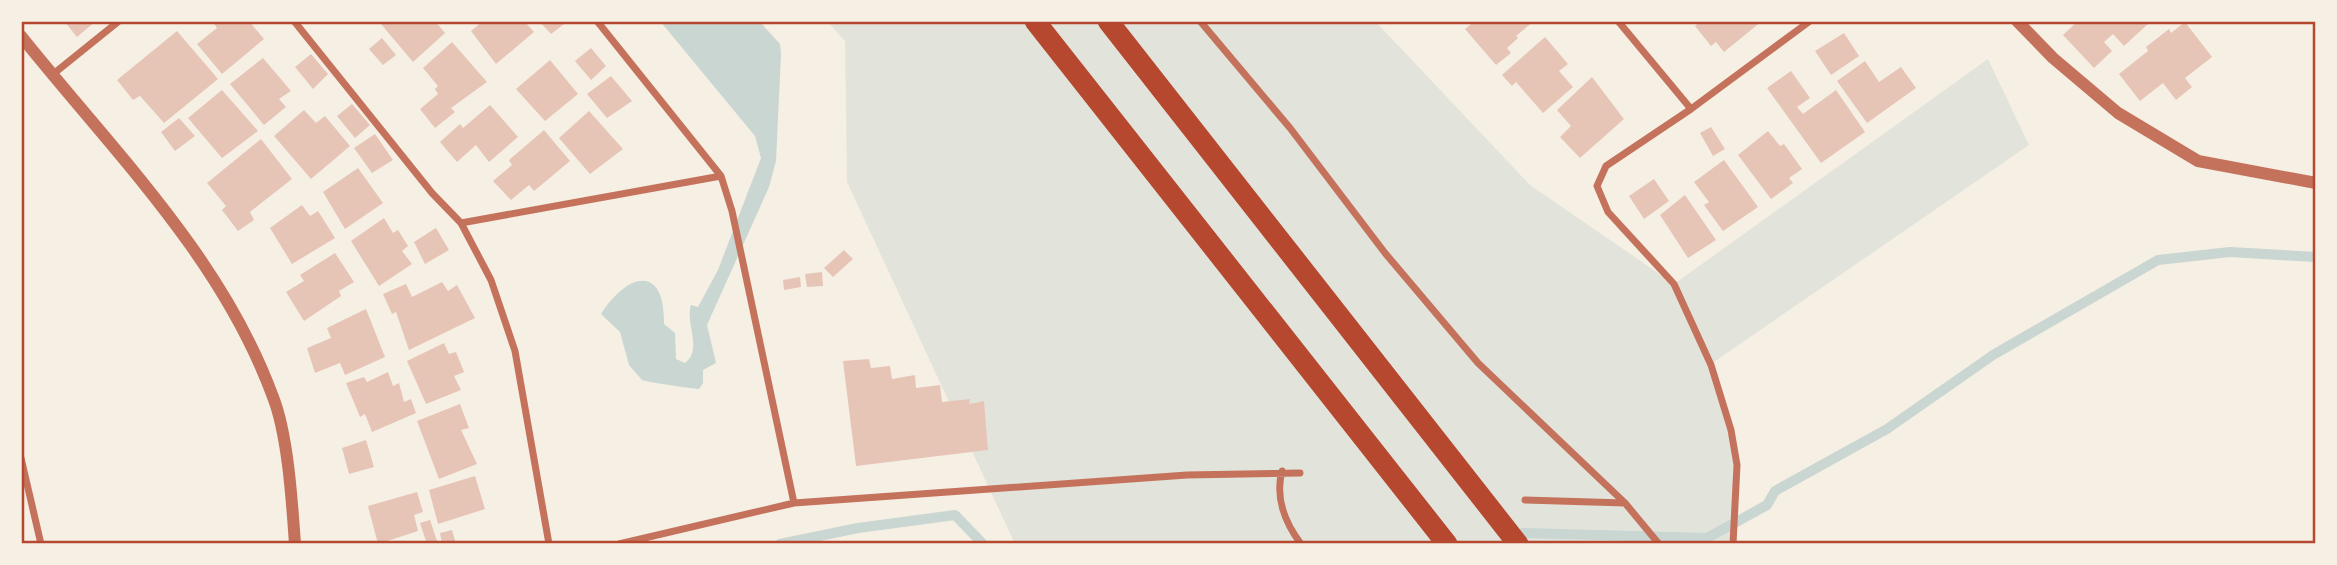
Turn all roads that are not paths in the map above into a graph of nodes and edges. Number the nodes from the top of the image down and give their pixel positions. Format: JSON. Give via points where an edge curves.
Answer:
{"nodes":[{"id":1,"x":119,"y":21,"type":"edge"},
{"id":2,"x":294,"y":21,"type":"edge"},
{"id":3,"x":597,"y":21,"type":"edge"},
{"id":4,"x":1035,"y":21,"type":"edge"},
{"id":5,"x":1108,"y":21,"type":"edge"},
{"id":6,"x":1200,"y":21,"type":"edge"},
{"id":7,"x":1618,"y":21,"type":"edge"},
{"id":8,"x":1810,"y":21,"type":"edge"},
{"id":9,"x":2017,"y":21,"type":"edge"},
{"id":10,"x":21,"y":36,"type":"edge"},
{"id":11,"x":52,"y":75,"type":"junction"},
{"id":12,"x":1691,"y":109,"type":"junction"},
{"id":13,"x":721,"y":176,"type":"junction"},
{"id":14,"x":2316,"y":183,"type":"edge"},
{"id":15,"x":461,"y":223,"type":"junction"},
{"id":16,"x":21,"y":458,"type":"edge"},
{"id":17,"x":23,"y":469,"type":"edge"},
{"id":18,"x":1282,"y":471,"type":"junction"},
{"id":19,"x":1300,"y":473,"type":"dead end"},
{"id":20,"x":1525,"y":500,"type":"dead end"},
{"id":21,"x":794,"y":503,"type":"junction"},
{"id":22,"x":1625,"y":503,"type":"junction"},
{"id":23,"x":1732,"y":540,"type":"edge"},
{"id":24,"x":1299,"y":541,"type":"edge"},
{"id":25,"x":41,"y":544,"type":"edge"},
{"id":26,"x":295,"y":544,"type":"edge"},
{"id":27,"x":549,"y":544,"type":"edge"},
{"id":28,"x":619,"y":544,"type":"edge"},
{"id":29,"x":1447,"y":544,"type":"edge"},
{"id":30,"x":1518,"y":544,"type":"edge"},
{"id":31,"x":1659,"y":544,"type":"edge"}],
"edges":[{"from":1,"to":11,"type":"street"},
{"from":2,"to":15,"type":"street"},
{"from":3,"to":13,"type":"street"},
{"from":4,"to":29,"type":"highway"},
{"from":5,"to":30,"type":"highway"},
{"from":6,"to":22,"type":"street","via":[[1478,363]]},
{"from":7,"to":12,"type":"street"},
{"from":8,"to":12,"type":"street"},
{"from":9,"to":14,"type":"street","via":[[2118,113],[2198,161]]},
{"from":10,"to":11,"type":"street"},
{"from":11,"to":26,"type":"street","via":[[171,215],[237,319],[274,398],[292,493]]},
{"from":12,"to":23,"type":"street","via":[[1606,166],[1597,186],[1608,212],[1674,284],[1711,365],[1737,465]]},
{"from":13,"to":15,"type":"street"},
{"from":13,"to":21,"type":"street"},
{"from":15,"to":27,"type":"street","via":[[491,280],[515,351]]},
{"from":16,"to":17,"type":"street"},
{"from":17,"to":25,"type":"street"},
{"from":18,"to":19,"type":"street"},
{"from":18,"to":21,"type":"street"},
{"from":18,"to":24,"type":"street","via":[[1277,488],[1284,515]]},
{"from":20,"to":22,"type":"street"},
{"from":21,"to":28,"type":"street"},
{"from":22,"to":31,"type":"street"}]}
